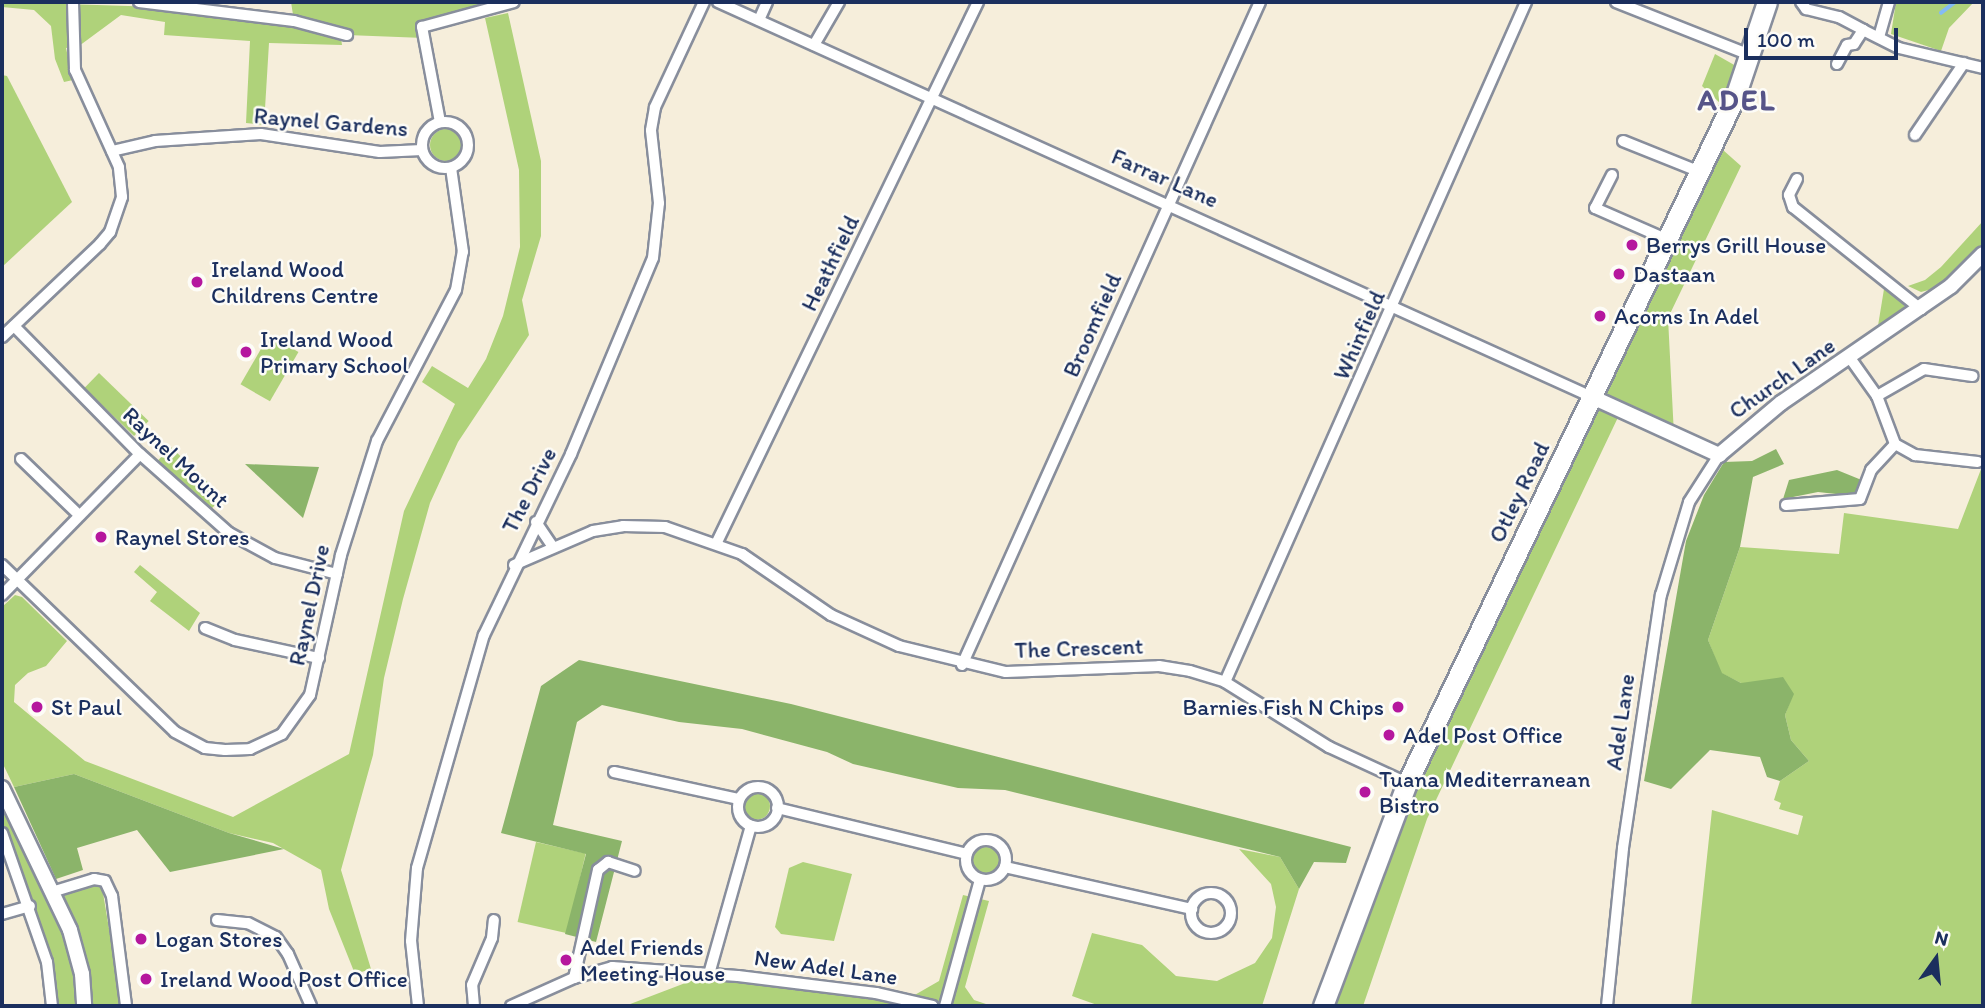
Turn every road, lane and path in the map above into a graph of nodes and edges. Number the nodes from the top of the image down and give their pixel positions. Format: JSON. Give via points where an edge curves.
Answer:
{"nodes":[{"id":1,"x":73,"y":2,"type":"edge"},
{"id":2,"x":139,"y":2,"type":"edge"},
{"id":3,"x":514,"y":2,"type":"edge"},
{"id":4,"x":704,"y":2,"type":"edge"},
{"id":5,"x":718,"y":2,"type":"edge"},
{"id":6,"x":767,"y":2,"type":"edge"},
{"id":7,"x":839,"y":2,"type":"edge"},
{"id":8,"x":978,"y":2,"type":"edge"},
{"id":9,"x":1260,"y":2,"type":"edge"},
{"id":10,"x":1526,"y":2,"type":"edge"},
{"id":11,"x":1616,"y":2,"type":"edge"},
{"id":12,"x":1767,"y":2,"type":"edge"},
{"id":13,"x":1801,"y":2,"type":"edge"},
{"id":14,"x":1889,"y":2,"type":"edge"},
{"id":15,"x":759,"y":20,"type":"junction"},
{"id":16,"x":1863,"y":30,"type":"junction"},
{"id":17,"x":347,"y":35,"type":"dead end"},
{"id":18,"x":1879,"y":37,"type":"junction"},
{"id":19,"x":814,"y":45,"type":"junction"},
{"id":20,"x":1751,"y":55,"type":"junction"},
{"id":21,"x":1964,"y":63,"type":"junction"},
{"id":22,"x":1837,"y":64,"type":"dead end"},
{"id":23,"x":1983,"y":68,"type":"edge"},
{"id":24,"x":934,"y":98,"type":"junction"},
{"id":25,"x":440,"y":122,"type":"junction"},
{"id":26,"x":1915,"y":135,"type":"dead end"},
{"id":27,"x":1623,"y":141,"type":"dead end"},
{"id":28,"x":422,"y":150,"type":"junction"},
{"id":29,"x":112,"y":151,"type":"junction"},
{"id":30,"x":451,"y":167,"type":"junction"},
{"id":31,"x":1700,"y":172,"type":"junction"},
{"id":32,"x":1612,"y":175,"type":"dead end"},
{"id":33,"x":1797,"y":178,"type":"dead end"},
{"id":34,"x":1171,"y":203,"type":"junction"},
{"id":35,"x":1668,"y":240,"type":"junction"},
{"id":36,"x":1983,"y":254,"type":"edge"},
{"id":37,"x":1395,"y":305,"type":"junction"},
{"id":38,"x":1922,"y":309,"type":"junction"},
{"id":39,"x":14,"y":326,"type":"junction"},
{"id":40,"x":2,"y":337,"type":"edge"},
{"id":41,"x":1850,"y":358,"type":"junction"},
{"id":42,"x":1972,"y":376,"type":"dead end"},
{"id":43,"x":1877,"y":396,"type":"junction"},
{"id":44,"x":1592,"y":397,"type":"junction"},
{"id":45,"x":1895,"y":444,"type":"junction"},
{"id":46,"x":140,"y":454,"type":"junction"},
{"id":47,"x":1719,"y":455,"type":"junction"},
{"id":48,"x":21,"y":459,"type":"dead end"},
{"id":49,"x":1978,"y":462,"type":"dead end"},
{"id":50,"x":1786,"y":505,"type":"dead end"},
{"id":51,"x":79,"y":515,"type":"junction"},
{"id":52,"x":536,"y":522,"type":"junction"},
{"id":53,"x":717,"y":542,"type":"junction"},
{"id":54,"x":552,"y":546,"type":"junction"},
{"id":55,"x":2,"y":565,"type":"edge"},
{"id":56,"x":514,"y":565,"type":"junction"},
{"id":57,"x":337,"y":574,"type":"junction"},
{"id":58,"x":17,"y":581,"type":"junction"},
{"id":59,"x":2,"y":596,"type":"edge"},
{"id":60,"x":205,"y":628,"type":"dead end"},
{"id":61,"x":319,"y":658,"type":"junction"},
{"id":62,"x":962,"y":665,"type":"junction"},
{"id":63,"x":1225,"y":682,"type":"junction"},
{"id":64,"x":614,"y":772,"type":"dead end"},
{"id":65,"x":1407,"y":783,"type":"junction"},
{"id":66,"x":2,"y":788,"type":"edge"},
{"id":67,"x":739,"y":799,"type":"junction"},
{"id":68,"x":777,"y":808,"type":"junction"},
{"id":69,"x":751,"y":826,"type":"junction"},
{"id":70,"x":2,"y":833,"type":"edge"},
{"id":71,"x":967,"y":854,"type":"junction"},
{"id":72,"x":1005,"y":867,"type":"junction"},
{"id":73,"x":635,"y":871,"type":"dead end"},
{"id":74,"x":980,"y":880,"type":"junction"},
{"id":75,"x":55,"y":891,"type":"junction"},
{"id":76,"x":30,"y":906,"type":"junction"},
{"id":77,"x":1192,"y":909,"type":"dead end"},
{"id":78,"x":2,"y":914,"type":"edge"},
{"id":79,"x":217,"y":920,"type":"dead end"},
{"id":80,"x":494,"y":920,"type":"dead end"},
{"id":81,"x":709,"y":974,"type":"junction"},
{"id":82,"x":574,"y":978,"type":"junction"},
{"id":83,"x":52,"y":1006,"type":"edge"},
{"id":84,"x":84,"y":1006,"type":"edge"},
{"id":85,"x":126,"y":1006,"type":"edge"},
{"id":86,"x":312,"y":1006,"type":"edge"},
{"id":87,"x":418,"y":1006,"type":"edge"},
{"id":88,"x":474,"y":1006,"type":"edge"},
{"id":89,"x":511,"y":1006,"type":"edge"},
{"id":90,"x":933,"y":1006,"type":"edge"},
{"id":91,"x":945,"y":1006,"type":"edge"},
{"id":92,"x":1323,"y":1006,"type":"edge"},
{"id":93,"x":1607,"y":1006,"type":"edge"}],
"edges":[{"from":1,"to":29,"type":"street","via":[[75,69]]},
{"from":2,"to":17,"type":"street","via":[[294,21]]},
{"from":3,"to":25,"type":"street","via":[[422,27]]},
{"from":4,"to":52,"type":"street","name":"The Drive","via":[[653,118],[659,203],[653,258],[571,454]]},
{"from":5,"to":15,"type":"street","name":"Farrar Lane"},
{"from":6,"to":15,"type":"street"},
{"from":7,"to":19,"type":"street"},
{"from":8,"to":24,"type":"street","name":"Heathfield"},
{"from":9,"to":34,"type":"street","name":"Broomfield"},
{"from":10,"to":37,"type":"street","name":"Whinfield"},
{"from":11,"to":20,"type":"street"},
{"from":12,"to":20,"type":"highway","name":"Otley Road"},
{"from":13,"to":16,"type":"street","via":[[1806,9],[1839,17]]},
{"from":14,"to":18,"type":"street"},
{"from":15,"to":19,"type":"street","name":"Farrar Lane"},
{"from":16,"to":18,"type":"street"},
{"from":16,"to":22,"type":"street","via":[[1854,44],[1847,44]]},
{"from":18,"to":21,"type":"street","via":[[1899,48]]},
{"from":19,"to":24,"type":"street","name":"Farrar Lane"},
{"from":20,"to":31,"type":"highway","name":"Otley Road"},
{"from":21,"to":23,"type":"street"},
{"from":21,"to":26,"type":"street"},
{"from":24,"to":34,"type":"street","name":"Farrar Lane"},
{"from":24,"to":53,"type":"street","name":"Heathfield"},
{"from":25,"to":28,"type":"street","via":[[424,135]]},
{"from":25,"to":30,"type":"street","via":[[462,129],[468,144],[464,159]]},
{"from":27,"to":31,"type":"street"},
{"from":28,"to":29,"type":"street","name":"Raynel Gardens","via":[[380,152],[261,134],[155,141]]},
{"from":28,"to":30,"type":"street","via":[[430,163]]},
{"from":29,"to":39,"type":"street","via":[[122,197],[110,232]]},
{"from":30,"to":57,"type":"street","name":"Raynel Drive","via":[[463,251],[456,290],[377,441]]},
{"from":31,"to":35,"type":"highway","name":"Otley Road"},
{"from":32,"to":35,"type":"street","via":[[1595,208]]},
{"from":33,"to":38,"type":"street","via":[[1789,195],[1793,207]]},
{"from":34,"to":37,"type":"street","name":"Farrar Lane"},
{"from":34,"to":62,"type":"street","name":"Broomfield"},
{"from":35,"to":44,"type":"highway","name":"Otley Road"},
{"from":36,"to":38,"type":"street","name":"Church Lane"},
{"from":37,"to":44,"type":"street","name":"Farrar Lane"},
{"from":37,"to":63,"type":"street","name":"Whinfield"},
{"from":38,"to":41,"type":"street","name":"Church Lane"},
{"from":39,"to":40,"type":"street"},
{"from":39,"to":46,"type":"street","name":"Raynel Mount"},
{"from":41,"to":43,"type":"street"},
{"from":41,"to":47,"type":"street","name":"Church Lane","via":[[1780,403]]},
{"from":42,"to":43,"type":"street","via":[[1924,369]]},
{"from":43,"to":45,"type":"street"},
{"from":44,"to":47,"type":"street"},
{"from":44,"to":65,"type":"highway","name":"Otley Road"},
{"from":45,"to":49,"type":"street","via":[[1915,455]]},
{"from":45,"to":50,"type":"street","via":[[1871,470],[1860,499]]},
{"from":46,"to":51,"type":"street"},
{"from":46,"to":57,"type":"street","name":"Raynel Mount","via":[[202,513],[249,546],[275,558]]},
{"from":47,"to":93,"type":"street","name":"Adel Lane","via":[[1689,502],[1661,596],[1623,849]]},
{"from":48,"to":51,"type":"street"},
{"from":51,"to":58,"type":"street"},
{"from":52,"to":54,"type":"street"},
{"from":52,"to":56,"type":"street","name":"The Drive"},
{"from":53,"to":54,"type":"street","name":"The Crescent","via":[[665,527],[623,526]]},
{"from":53,"to":62,"type":"street","name":"The Crescent","via":[[867,633]]},
{"from":54,"to":56,"type":"street","name":"The Crescent"},
{"from":55,"to":58,"type":"street","name":"Raynel Drive"},
{"from":56,"to":87,"type":"street","name":"The Drive","via":[[484,635],[417,868],[411,941]]},
{"from":57,"to":61,"type":"street","name":"Raynel Drive"},
{"from":58,"to":59,"type":"street"},
{"from":58,"to":61,"type":"street","name":"Raynel Drive","via":[[175,732],[205,748],[250,749],[282,734],[305,707]]},
{"from":60,"to":61,"type":"street","via":[[235,640]]},
{"from":62,"to":63,"type":"street","name":"The Crescent","via":[[1053,674],[1159,666]]},
{"from":63,"to":65,"type":"street","name":"The Crescent","via":[[1320,741]]},
{"from":64,"to":67,"type":"street"},
{"from":65,"to":92,"type":"highway","name":"Otley Road"},
{"from":66,"to":75,"type":"street"},
{"from":67,"to":68,"type":"street","via":[[750,788],[764,788],[775,796]]},
{"from":67,"to":69,"type":"street","via":[[739,814]]},
{"from":68,"to":69,"type":"street","via":[[765,825]]},
{"from":68,"to":71,"type":"street"},
{"from":69,"to":81,"type":"street"},
{"from":70,"to":76,"type":"street"},
{"from":71,"to":72,"type":"street","via":[[976,843],[995,843],[1004,852]]},
{"from":71,"to":74,"type":"street","via":[[966,865]]},
{"from":72,"to":74,"type":"street","via":[[997,877]]},
{"from":72,"to":77,"type":"street"},
{"from":73,"to":82,"type":"street","via":[[608,862],[598,870]]},
{"from":74,"to":91,"type":"street"},
{"from":75,"to":84,"type":"street","via":[[81,971]]},
{"from":75,"to":85,"type":"street","via":[[94,879],[105,881]]},
{"from":76,"to":78,"type":"street"},
{"from":76,"to":83,"type":"street","via":[[47,962]]},
{"from":79,"to":86,"type":"street","via":[[248,923],[275,937]]},
{"from":80,"to":88,"type":"street","via":[[492,938],[472,985]]},
{"from":81,"to":82,"type":"street","name":"New Adel Lane","via":[[612,967]]},
{"from":81,"to":90,"type":"street","name":"New Adel Lane","via":[[876,993]]},
{"from":82,"to":89,"type":"street","name":"New Adel Lane"}]}
